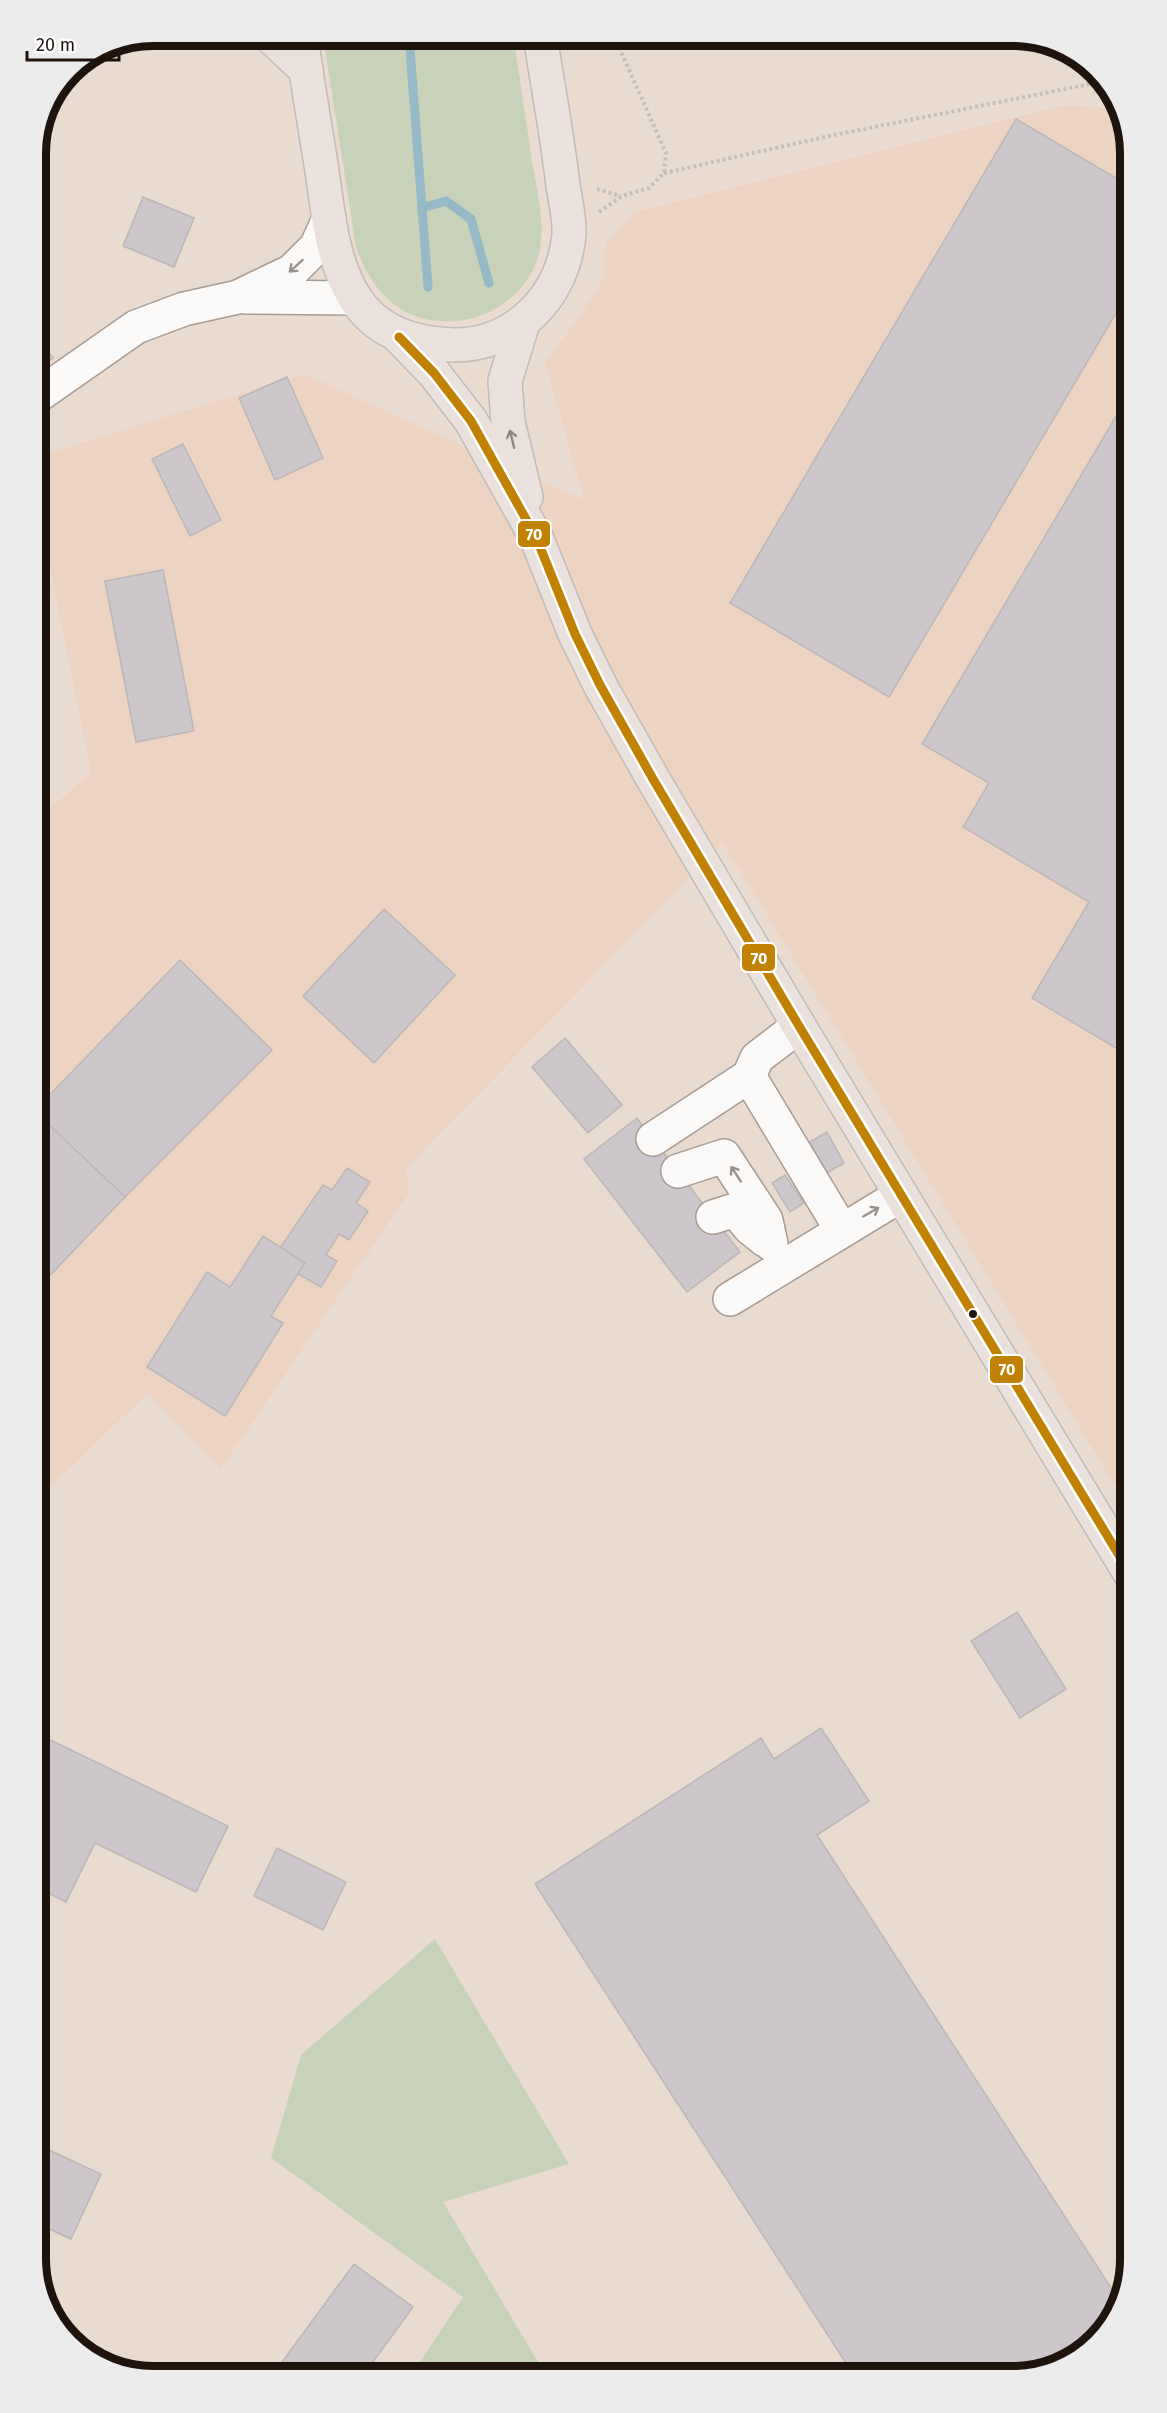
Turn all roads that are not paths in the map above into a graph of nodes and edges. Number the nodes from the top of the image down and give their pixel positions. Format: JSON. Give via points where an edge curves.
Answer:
{"nodes":[{"id":1,"x":282,"y":47,"type":"edge"},
{"id":2,"x":303,"y":47,"type":"edge"},
{"id":3,"x":542,"y":47,"type":"edge"},
{"id":4,"x":306,"y":70,"type":"junction"},
{"id":5,"x":329,"y":219,"type":"junction"},
{"id":6,"x":238,"y":297,"type":"junction"},
{"id":7,"x":355,"y":298,"type":"junction"},
{"id":8,"x":524,"y":322,"type":"junction"},
{"id":9,"x":399,"y":337,"type":"junction"},
{"id":10,"x":47,"y":389,"type":"edge"},
{"id":11,"x":536,"y":537,"type":"junction"},
{"id":12,"x":799,"y":1026,"type":"junction"},
{"id":13,"x":749,"y":1076,"type":"junction"},
{"id":14,"x":653,"y":1139,"type":"dead end"},
{"id":15,"x":678,"y":1172,"type":"dead end"},
{"id":16,"x":901,"y":1195,"type":"junction"},
{"id":17,"x":713,"y":1217,"type":"dead end"},
{"id":18,"x":841,"y":1229,"type":"junction"},
{"id":19,"x":778,"y":1254,"type":"junction"},
{"id":20,"x":730,"y":1299,"type":"dead end"},
{"id":21,"x":1120,"y":1557,"type":"edge"}],
"edges":[{"from":1,"to":4,"type":"main road"},
{"from":2,"to":4,"type":"main road"},
{"from":3,"to":8,"type":"main road","via":[[569,234],[560,272],[545,299]]},
{"from":4,"to":5,"type":"main road"},
{"from":5,"to":6,"type":"street","one_way":true,"via":[[316,247],[292,272]]},
{"from":5,"to":7,"type":"main road","via":[[339,261]]},
{"from":6,"to":7,"type":"street"},
{"from":6,"to":10,"type":"street","via":[[184,309],[136,327]]},
{"from":7,"to":9,"type":"main road","via":[[374,321]]},
{"from":8,"to":9,"type":"main road","via":[[490,341],[461,345],[428,345]]},
{"from":11,"to":8,"type":"main road","one_way":true,"via":[[508,422],[505,381]]},
{"from":9,"to":11,"type":"main road","via":[[434,373],[471,421]]},
{"from":11,"to":12,"type":"main road","via":[[600,685]]},
{"from":12,"to":13,"type":"street","via":[[757,1058]]},
{"from":12,"to":16,"type":"main road"},
{"from":13,"to":14,"type":"street"},
{"from":13,"to":18,"type":"street"},
{"from":19,"to":15,"type":"street","one_way":true,"via":[[766,1220],[724,1156]]},
{"from":18,"to":16,"type":"street","one_way":true},
{"from":16,"to":21,"type":"main road"},
{"from":17,"to":19,"type":"street","via":[[735,1210]]},
{"from":18,"to":19,"type":"street"},
{"from":19,"to":20,"type":"street"}]}
